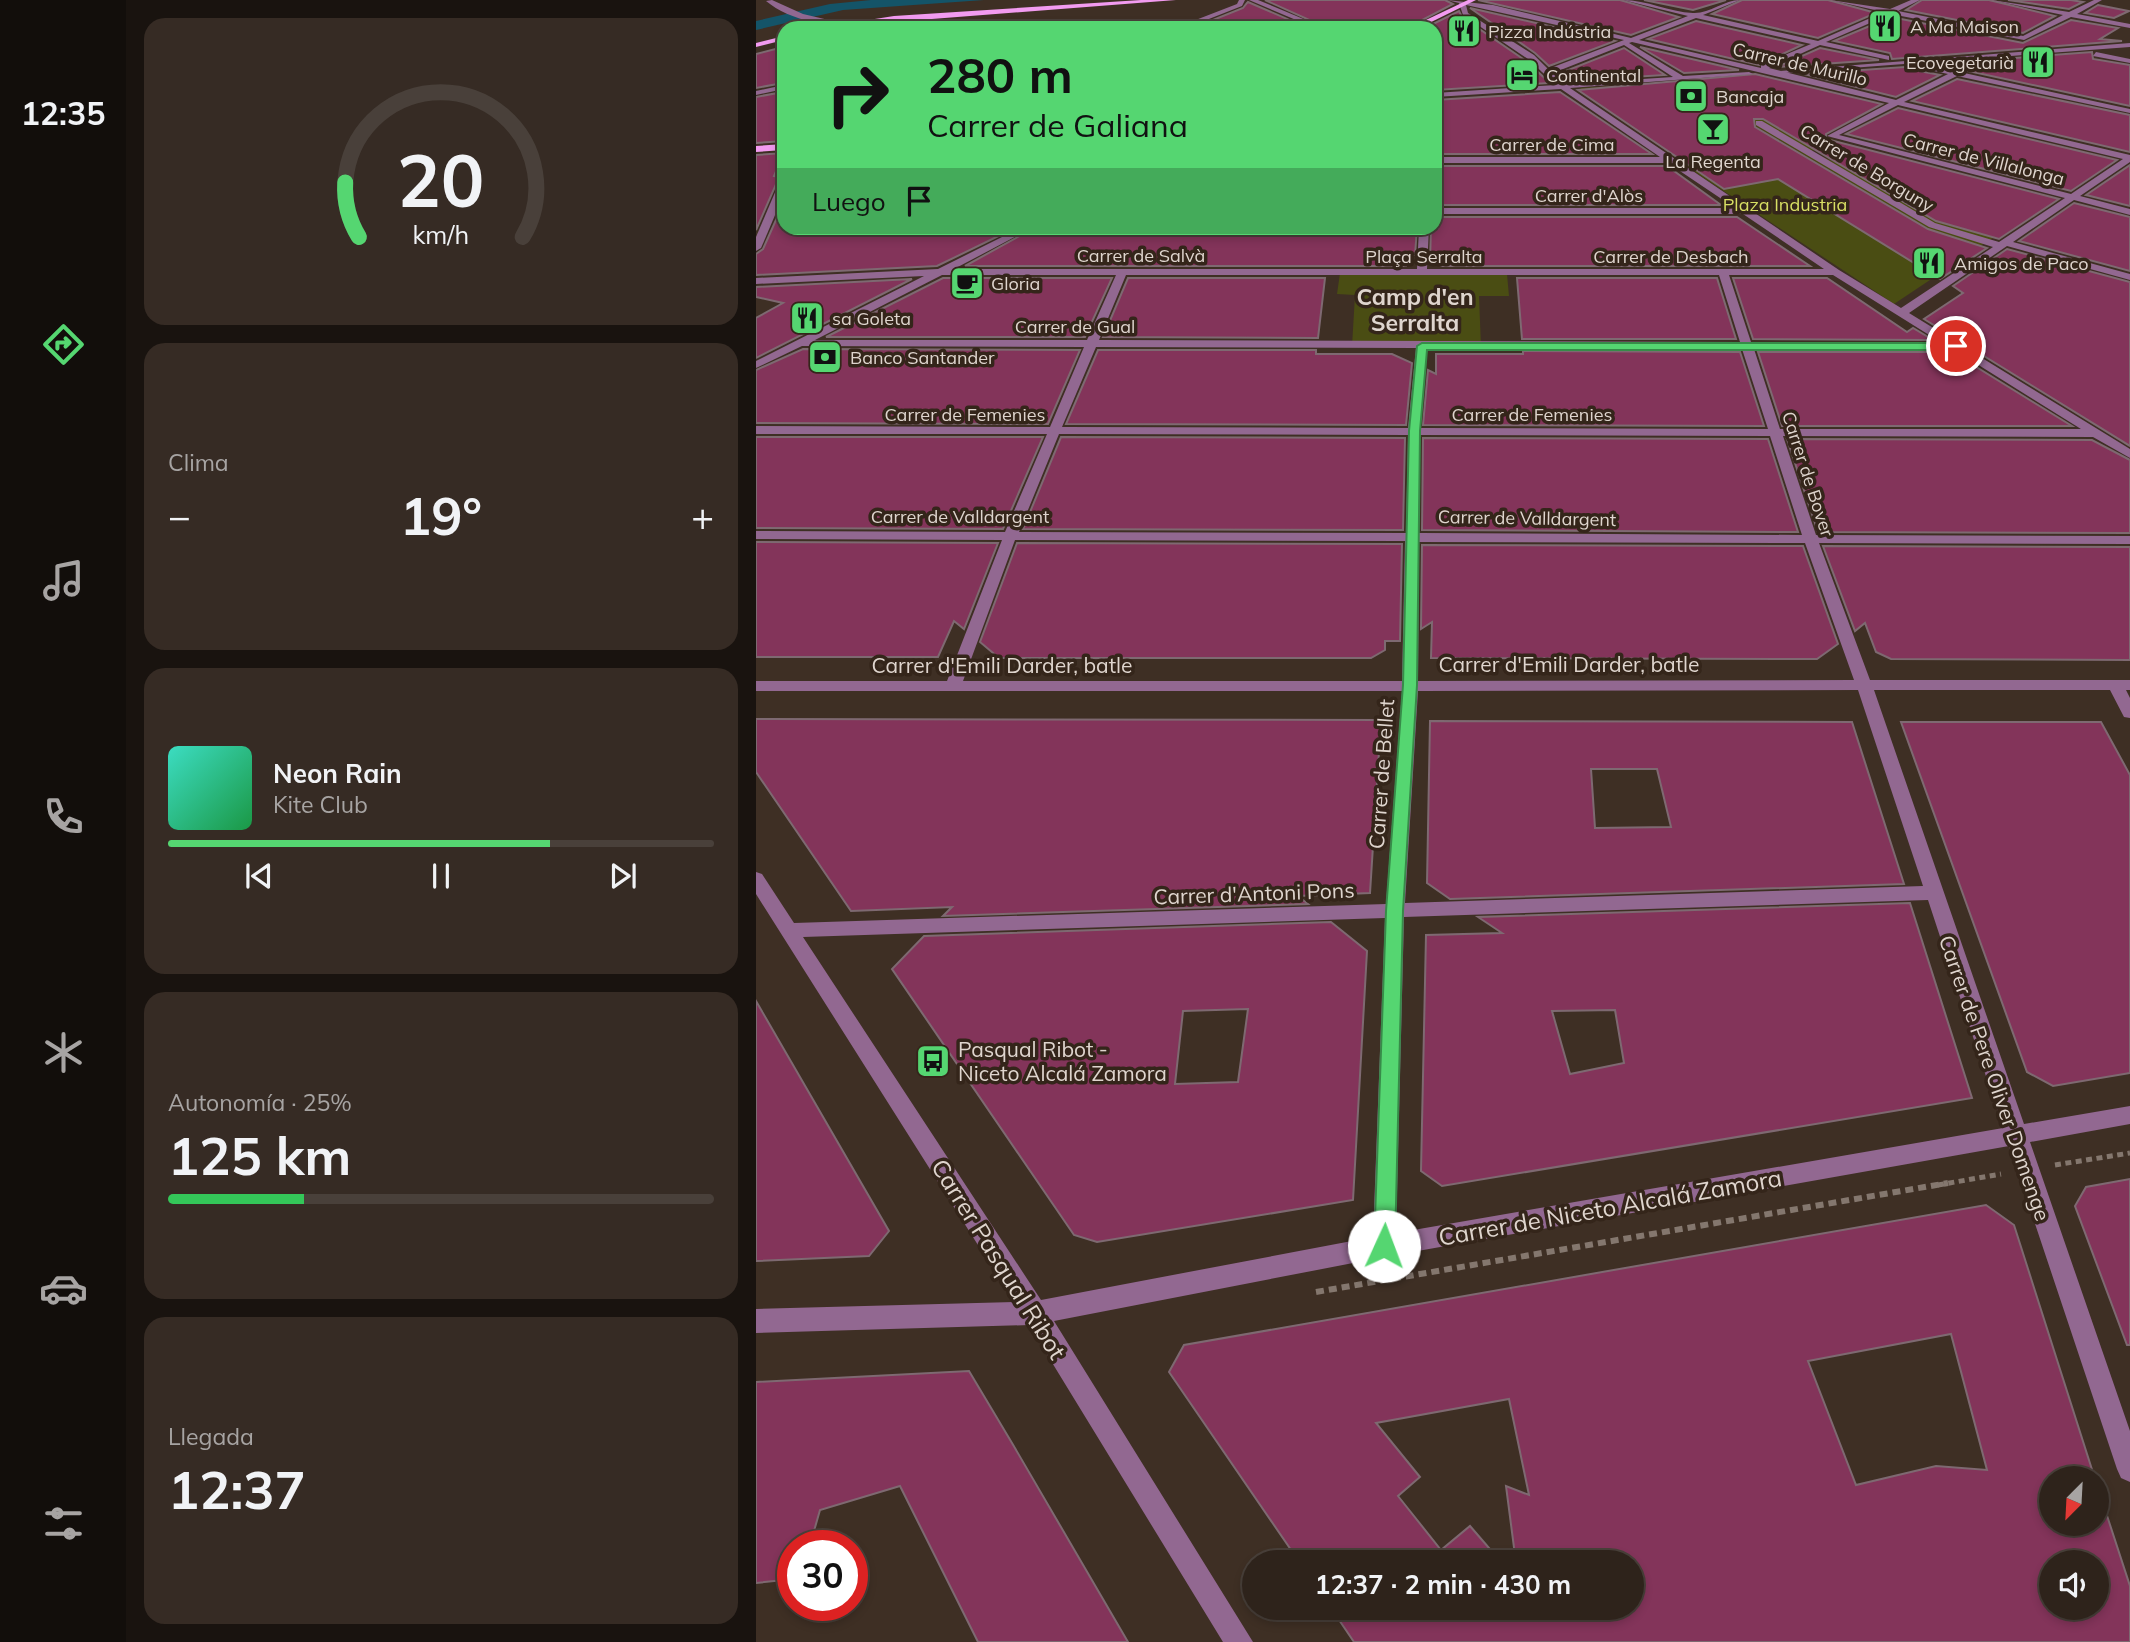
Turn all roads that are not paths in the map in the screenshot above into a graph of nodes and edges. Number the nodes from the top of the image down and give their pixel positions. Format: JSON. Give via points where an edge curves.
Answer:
{"nodes":[{"id":1,"x":1173,"y":0,"type":"edge"},
{"id":2,"x":1242,"y":0,"type":"edge"},
{"id":3,"x":1252,"y":0,"type":"edge"},
{"id":4,"x":1450,"y":0,"type":"edge"},
{"id":5,"x":1473,"y":0,"type":"edge"},
{"id":6,"x":1626,"y":0,"type":"edge"},
{"id":7,"x":1737,"y":0,"type":"edge"},
{"id":8,"x":1833,"y":0,"type":"edge"},
{"id":9,"x":1917,"y":0,"type":"edge"},
{"id":10,"x":1994,"y":0,"type":"edge"},
{"id":11,"x":2099,"y":0,"type":"edge"},
{"id":12,"x":772,"y":1,"type":"edge"},
{"id":13,"x":1462,"y":3,"type":"junction"},
{"id":14,"x":756,"y":4,"type":"edge"},
{"id":15,"x":1891,"y":12,"type":"junction"},
{"id":16,"x":2070,"y":15,"type":"junction"},
{"id":17,"x":1697,"y":16,"type":"junction"},
{"id":18,"x":823,"y":21,"type":"edge"},
{"id":19,"x":880,"y":21,"type":"edge"},
{"id":20,"x":1198,"y":21,"type":"edge"},
{"id":21,"x":1304,"y":21,"type":"edge"},
{"id":22,"x":1427,"y":21,"type":"edge"},
{"id":23,"x":2130,"y":26,"type":"edge"},
{"id":24,"x":777,"y":40,"type":"edge"},
{"id":25,"x":1627,"y":42,"type":"junction"},
{"id":26,"x":1819,"y":43,"type":"junction"},
{"id":27,"x":756,"y":45,"type":"edge"},
{"id":28,"x":2130,"y":45,"type":"edge"},
{"id":29,"x":2075,"y":49,"type":"junction"},
{"id":30,"x":2130,"y":61,"type":"edge"},
{"id":31,"x":1903,"y":62,"type":"junction"},
{"id":32,"x":1547,"y":72,"type":"junction"},
{"id":33,"x":1769,"y":73,"type":"junction"},
{"id":34,"x":1956,"y":73,"type":"junction"},
{"id":35,"x":1681,"y":78,"type":"junction"},
{"id":36,"x":1561,"y":85,"type":"junction"},
{"id":37,"x":777,"y":88,"type":"edge"},
{"id":38,"x":756,"y":93,"type":"edge"},
{"id":39,"x":1442,"y":94,"type":"edge"},
{"id":40,"x":1896,"y":103,"type":"junction"},
{"id":41,"x":2130,"y":111,"type":"edge"},
{"id":42,"x":1759,"y":123,"type":"dead end"},
{"id":43,"x":777,"y":148,"type":"edge"},
{"id":44,"x":756,"y":149,"type":"edge"},
{"id":45,"x":2130,"y":158,"type":"edge"},
{"id":46,"x":1442,"y":160,"type":"edge"},
{"id":47,"x":1669,"y":160,"type":"junction"},
{"id":48,"x":777,"y":195,"type":"edge"},
{"id":49,"x":2072,"y":198,"type":"junction"},
{"id":50,"x":1442,"y":211,"type":"edge"},
{"id":51,"x":1744,"y":211,"type":"junction"},
{"id":52,"x":2130,"y":212,"type":"edge"},
{"id":53,"x":762,"y":222,"type":"edge"},
{"id":54,"x":1013,"y":235,"type":"edge"},
{"id":55,"x":1424,"y":235,"type":"edge"},
{"id":56,"x":2003,"y":244,"type":"junction"},
{"id":57,"x":756,"y":248,"type":"edge"},
{"id":58,"x":942,"y":272,"type":"junction"},
{"id":59,"x":1122,"y":272,"type":"junction"},
{"id":60,"x":1835,"y":272,"type":"junction"},
{"id":61,"x":1340,"y":273,"type":"joint"},
{"id":62,"x":1723,"y":273,"type":"junction"},
{"id":63,"x":1422,"y":274,"type":"junction"},
{"id":64,"x":1507,"y":274,"type":"joint"},
{"id":65,"x":2130,"y":277,"type":"edge"},
{"id":66,"x":756,"y":281,"type":"edge"},
{"id":67,"x":1900,"y":314,"type":"junction"},
{"id":68,"x":1091,"y":343,"type":"junction"},
{"id":69,"x":797,"y":344,"type":"junction"},
{"id":70,"x":1422,"y":346,"type":"junction"},
{"id":71,"x":1956,"y":346,"type":"junction"},
{"id":72,"x":1746,"y":348,"type":"junction"},
{"id":73,"x":756,"y":365,"type":"edge"},
{"id":74,"x":756,"y":430,"type":"edge"},
{"id":75,"x":1414,"y":431,"type":"junction"},
{"id":76,"x":1056,"y":432,"type":"junction"},
{"id":77,"x":1777,"y":432,"type":"junction"},
{"id":78,"x":2097,"y":433,"type":"junction"},
{"id":79,"x":2129,"y":454,"type":"edge"},
{"id":80,"x":756,"y":535,"type":"edge"},
{"id":81,"x":1413,"y":535,"type":"junction"},
{"id":82,"x":1010,"y":536,"type":"junction"},
{"id":83,"x":2130,"y":540,"type":"edge"},
{"id":84,"x":1811,"y":541,"type":"junction"},
{"id":85,"x":1410,"y":685,"type":"junction"},
{"id":86,"x":1864,"y":685,"type":"junction"},
{"id":87,"x":2123,"y":685,"type":"edge"},
{"id":88,"x":756,"y":686,"type":"edge"},
{"id":89,"x":953,"y":686,"type":"junction"},
{"id":90,"x":2130,"y":713,"type":"edge"},
{"id":91,"x":756,"y":878,"type":"edge"},
{"id":92,"x":1932,"y":894,"type":"junction"},
{"id":93,"x":1395,"y":911,"type":"junction"},
{"id":94,"x":788,"y":930,"type":"junction"},
{"id":95,"x":2130,"y":1115,"type":"edge"},
{"id":96,"x":2014,"y":1136,"type":"junction"},
{"id":97,"x":1384,"y":1246,"type":"junction"},
{"id":98,"x":1035,"y":1312,"type":"junction"},
{"id":99,"x":756,"y":1321,"type":"edge"},
{"id":100,"x":2130,"y":1469,"type":"edge"},
{"id":101,"x":1239,"y":1642,"type":"edge"}],
"edges":[{"from":1,"to":19,"type":"main road"},
{"from":2,"to":20,"type":"street","via":[[1240,5]]},
{"from":3,"to":21,"type":"street"},
{"from":4,"to":13,"type":"street","name":"Carrer de Murillo"},
{"from":5,"to":13,"type":"main road"},
{"from":6,"to":17,"type":"street"},
{"from":7,"to":17,"type":"street"},
{"from":8,"to":15,"type":"street"},
{"from":9,"to":15,"type":"street"},
{"from":10,"to":16,"type":"street"},
{"from":11,"to":16,"type":"street"},
{"from":12,"to":14,"type":"street"},
{"from":12,"to":18,"type":"street","via":[[780,9]]},
{"from":13,"to":22,"type":"main road"},
{"from":13,"to":25,"type":"street","name":"Carrer de Murillo"},
{"from":13,"to":32,"type":"street","via":[[1465,14]]},
{"from":15,"to":16,"type":"street","via":[[2024,38]]},
{"from":15,"to":26,"type":"street"},
{"from":16,"to":23,"type":"street"},
{"from":17,"to":25,"type":"street"},
{"from":17,"to":26,"type":"street"},
{"from":24,"to":27,"type":"main road"},
{"from":25,"to":32,"type":"street"},
{"from":25,"to":33,"type":"street","name":"Carrer de Murillo"},
{"from":25,"to":35,"type":"street"},
{"from":26,"to":31,"type":"street"},
{"from":26,"to":33,"type":"street","via":[[1763,67]]},
{"from":28,"to":29,"type":"street"},
{"from":29,"to":30,"type":"street"},
{"from":29,"to":31,"type":"street"},
{"from":31,"to":33,"type":"street"},
{"from":31,"to":34,"type":"street"},
{"from":32,"to":36,"type":"street"},
{"from":33,"to":35,"type":"street"},
{"from":33,"to":40,"type":"street","name":"Carrer de Murillo"},
{"from":34,"to":40,"type":"street"},
{"from":34,"to":41,"type":"street"},
{"from":35,"to":36,"type":"street"},
{"from":36,"to":39,"type":"street"},
{"from":36,"to":47,"type":"street"},
{"from":37,"to":38,"type":"street"},
{"from":40,"to":45,"type":"street","name":"Carrer de Murillo"},
{"from":40,"to":49,"type":"street","name":"Carrer de Villalonga","via":[[1831,136]]},
{"from":42,"to":56,"type":"street","name":"Carrer de Borguny","via":[[1932,225]]},
{"from":43,"to":44,"type":"main road"},
{"from":45,"to":49,"type":"street"},
{"from":46,"to":47,"type":"street","name":"Carrer de Cima"},
{"from":47,"to":51,"type":"street"},
{"from":48,"to":53,"type":"street"},
{"from":49,"to":52,"type":"street","name":"Carrer de Villalonga"},
{"from":49,"to":56,"type":"street"},
{"from":50,"to":51,"type":"street","name":"Carrer d'Alòs"},
{"from":51,"to":60,"type":"street"},
{"from":53,"to":57,"type":"street"},
{"from":54,"to":58,"type":"street"},
{"from":55,"to":63,"type":"street"},
{"from":56,"to":65,"type":"street","name":"Carrer de Borguny"},
{"from":56,"to":67,"type":"street"},
{"from":58,"to":59,"type":"street","name":"Carrer de Salvà"},
{"from":58,"to":66,"type":"street","name":"Carrer de Salvà"},
{"from":58,"to":69,"type":"street"},
{"from":59,"to":61,"type":"street","name":"Carrer de Salvà"},
{"from":59,"to":68,"type":"street"},
{"from":60,"to":62,"type":"street","name":"Carrer de Desbach"},
{"from":60,"to":67,"type":"street"},
{"from":61,"to":63,"type":"street","name":"Plaça Serralta"},
{"from":62,"to":64,"type":"street","name":"Carrer de Desbach"},
{"from":62,"to":72,"type":"street","name":"Carrer de Bover"},
{"from":63,"to":64,"type":"street","name":"Plaça Serralta"},
{"from":67,"to":71,"type":"street"},
{"from":68,"to":69,"type":"street","name":"Carrer de Gual"},
{"from":68,"to":70,"type":"street","name":"Carrer de Gual"},
{"from":68,"to":76,"type":"street"},
{"from":69,"to":73,"type":"street"},
{"from":70,"to":72,"type":"street","name":"Carrer de Gual"},
{"from":70,"to":75,"type":"street","name":"Carrer de Bellet"},
{"from":71,"to":72,"type":"street","name":"Carrer de Gual"},
{"from":71,"to":78,"type":"street"},
{"from":72,"to":77,"type":"street","name":"Carrer de Bover"},
{"from":74,"to":76,"type":"street","name":"Carrer de Femenies"},
{"from":75,"to":76,"type":"street","name":"Carrer de Femenies"},
{"from":75,"to":77,"type":"street","name":"Carrer de Femenies"},
{"from":75,"to":81,"type":"street","name":"Carrer de Bellet"},
{"from":76,"to":82,"type":"street"},
{"from":77,"to":78,"type":"street","name":"Carrer de Femenies"},
{"from":77,"to":84,"type":"street","name":"Carrer de Bover"},
{"from":78,"to":79,"type":"street"},
{"from":80,"to":82,"type":"street","name":"Carrer de Valldargent"},
{"from":81,"to":82,"type":"street","name":"Carrer de Valldargent"},
{"from":81,"to":84,"type":"street","name":"Carrer de Valldargent"},
{"from":81,"to":85,"type":"street","name":"Carrer de Bellet"},
{"from":82,"to":89,"type":"street"},
{"from":83,"to":84,"type":"street","name":"Carrer de Valldargent"},
{"from":84,"to":86,"type":"street","name":"Carrer de Bover"},
{"from":85,"to":86,"type":"street","name":"Carrer d'Emili Darder, batle"},
{"from":85,"to":89,"type":"street","name":"Carrer d'Emili Darder, batle"},
{"from":85,"to":93,"type":"street","name":"Carrer de Bellet"},
{"from":86,"to":87,"type":"street","name":"Carrer d'Emili Darder, batle"},
{"from":86,"to":92,"type":"street","name":"Carrer de Pere Oliver Domenge"},
{"from":87,"to":90,"type":"street"},
{"from":88,"to":89,"type":"street","name":"Carrer d'Emili Darder, batle"},
{"from":91,"to":94,"type":"street","name":"Carrer Pasqual Ribot"},
{"from":92,"to":93,"type":"street","name":"Carrer d'Antoni Pons"},
{"from":92,"to":96,"type":"street","name":"Carrer de Pere Oliver Domenge"},
{"from":93,"to":94,"type":"street","name":"Carrer d'Antoni Pons"},
{"from":93,"to":97,"type":"street","name":"Carrer de Bellet"},
{"from":94,"to":98,"type":"street","name":"Carrer Pasqual Ribot"},
{"from":95,"to":96,"type":"street","name":"Carrer de Niceto Alcalá Zamora"},
{"from":96,"to":97,"type":"street","name":"Carrer de Niceto Alcalá Zamora"},
{"from":96,"to":100,"type":"street","name":"Carrer de Pere Oliver Domenge"},
{"from":97,"to":98,"type":"street","name":"Carrer de Niceto Alcalá Zamora"},
{"from":98,"to":99,"type":"street","name":"Carrer de Niceto Alcalá Zamora"},
{"from":98,"to":101,"type":"street","name":"Carrer Pasqual Ribot"}]}
